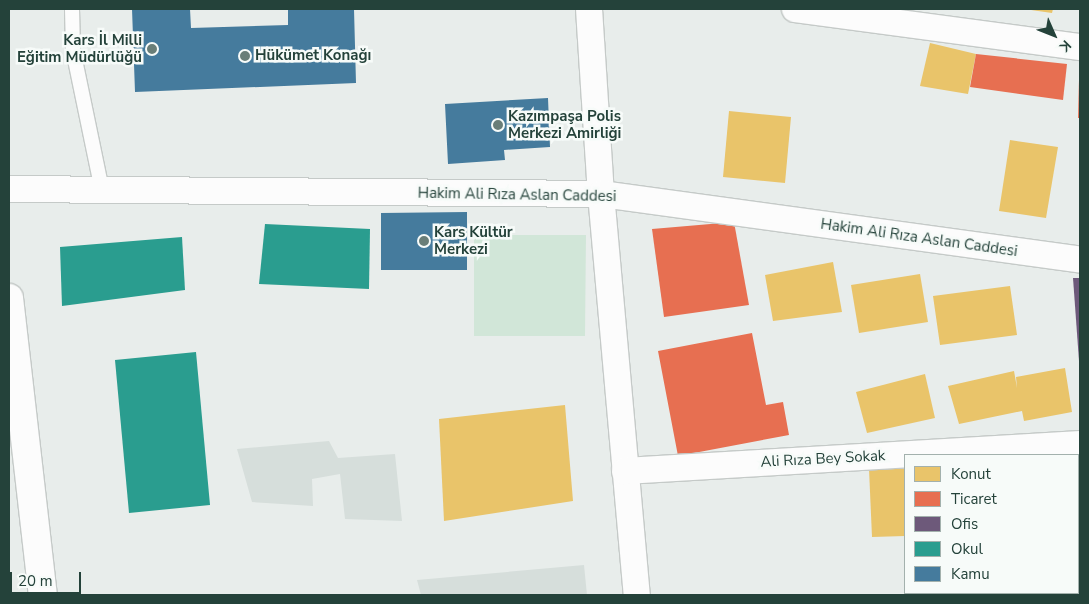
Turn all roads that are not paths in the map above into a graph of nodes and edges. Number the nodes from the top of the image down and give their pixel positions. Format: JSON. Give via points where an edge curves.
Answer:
{"nodes":[{"id":1,"x":72,"y":9,"type":"edge"},
{"id":2,"x":589,"y":9,"type":"edge"},
{"id":3,"x":795,"y":9,"type":"edge"},
{"id":4,"x":1080,"y":46,"type":"edge"},
{"id":5,"x":9,"y":189,"type":"edge"},
{"id":6,"x":102,"y":190,"type":"junction"},
{"id":7,"x":601,"y":194,"type":"junction"},
{"id":8,"x":1080,"y":260,"type":"edge"},
{"id":9,"x":9,"y":298,"type":"edge"},
{"id":10,"x":1080,"y":444,"type":"edge"},
{"id":11,"x":904,"y":454,"type":"edge"},
{"id":12,"x":911,"y":454,"type":"edge"},
{"id":13,"x":625,"y":471,"type":"junction"},
{"id":14,"x":43,"y":595,"type":"edge"},
{"id":15,"x":637,"y":595,"type":"edge"}],
"edges":[{"from":1,"to":6,"type":"lane","via":[[73,50]]},
{"from":2,"to":7,"type":"street"},
{"from":3,"to":4,"type":"street"},
{"from":5,"to":6,"type":"street","name":"Hakim Ali Rıza Aslan Caddesi"},
{"from":6,"to":7,"type":"street","name":"Hakim Ali Rıza Aslan Caddesi"},
{"from":7,"to":8,"type":"street","name":"Hakim Ali Rıza Aslan Caddesi"},
{"from":7,"to":13,"type":"street"},
{"from":9,"to":14,"type":"main road"},
{"from":10,"to":12,"type":"street","name":"Ali Rıza Bey Sokak"},
{"from":11,"to":13,"type":"street","name":"Ali Rıza Bey Sokak"},
{"from":13,"to":15,"type":"street"}]}
